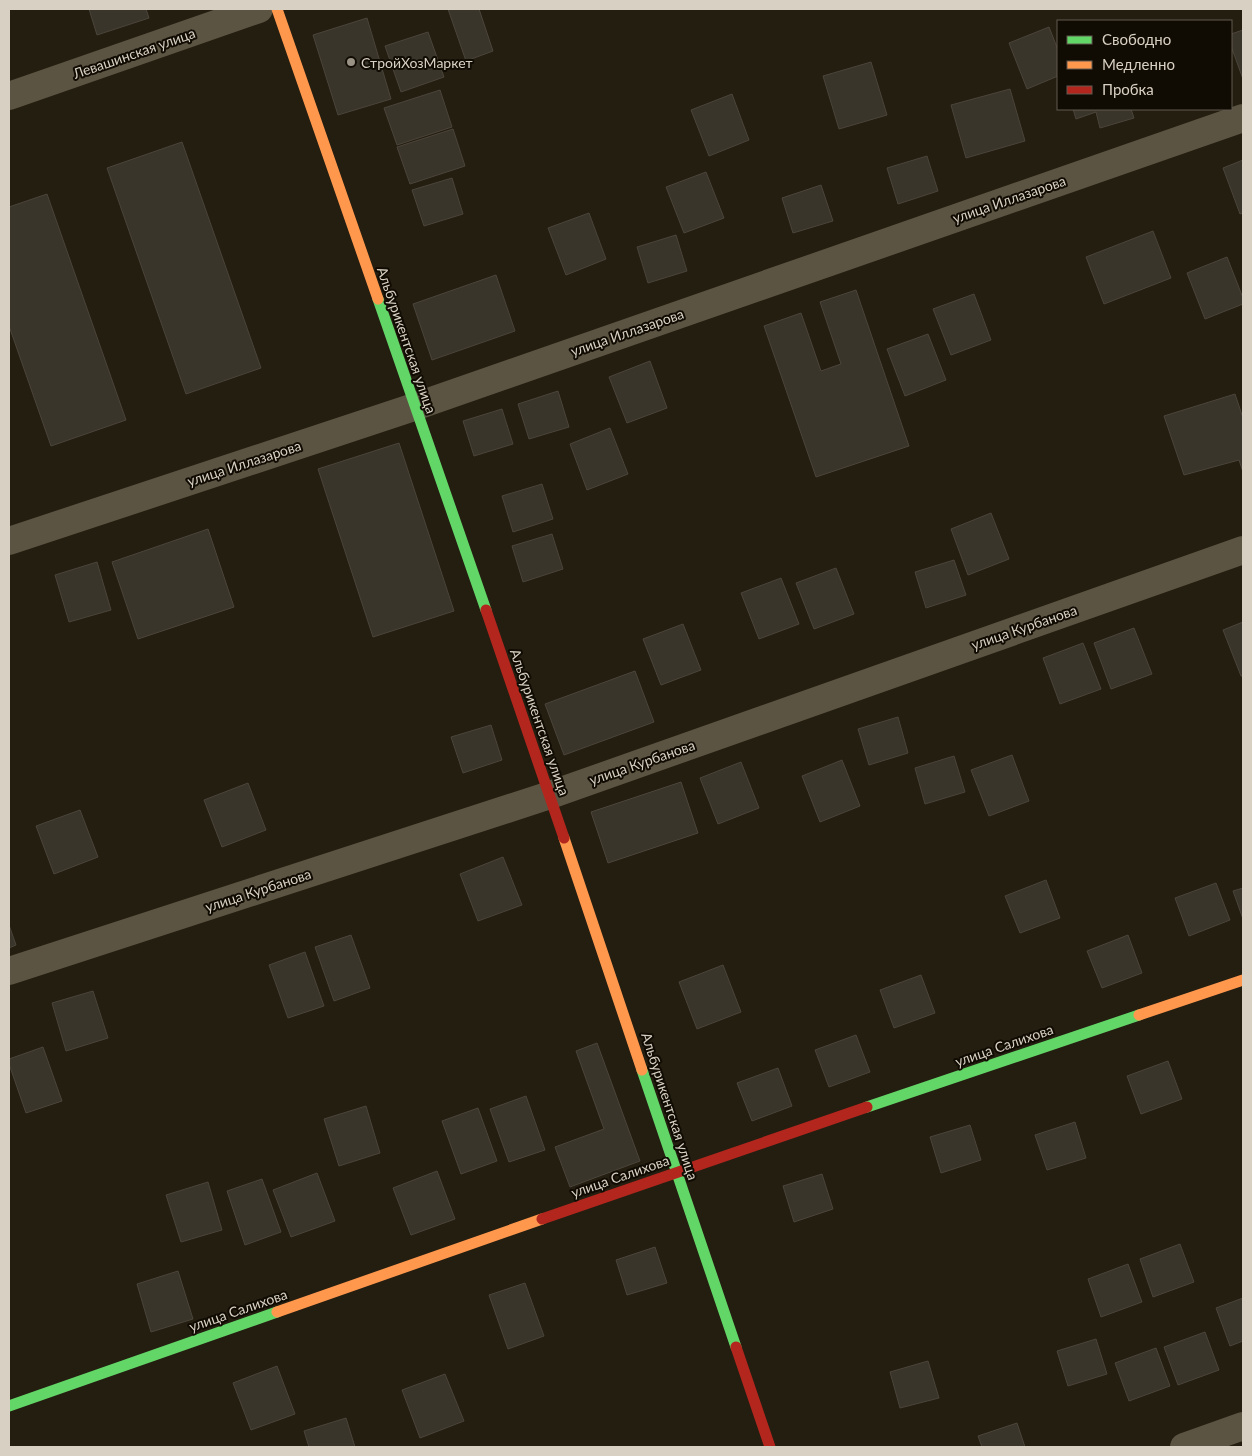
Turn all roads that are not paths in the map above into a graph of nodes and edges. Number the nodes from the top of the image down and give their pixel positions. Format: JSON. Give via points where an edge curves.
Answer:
{"nodes":[{"id":1,"x":260,"y":9,"type":"edge"},
{"id":2,"x":277,"y":9,"type":"edge"},
{"id":3,"x":9,"y":96,"type":"edge"},
{"id":4,"x":1243,"y":118,"type":"edge"},
{"id":5,"x":414,"y":407,"type":"junction"},
{"id":6,"x":9,"y":541,"type":"edge"},
{"id":7,"x":1243,"y":550,"type":"edge"},
{"id":8,"x":550,"y":795,"type":"junction"},
{"id":9,"x":9,"y":971,"type":"edge"},
{"id":10,"x":1243,"y":980,"type":"edge"},
{"id":11,"x":676,"y":1172,"type":"junction"},
{"id":12,"x":9,"y":1406,"type":"edge"},
{"id":13,"x":1243,"y":1426,"type":"edge"},
{"id":14,"x":770,"y":1447,"type":"edge"},
{"id":15,"x":1184,"y":1447,"type":"edge"}],
"edges":[{"from":1,"to":3,"type":"street","name":"Левашинская улица"},
{"from":2,"to":5,"type":"street","name":"Альбурикентская улица"},
{"from":4,"to":5,"type":"street","name":"улица Иллазарова"},
{"from":5,"to":6,"type":"street","name":"улица Иллазарова"},
{"from":5,"to":8,"type":"street","name":"Альбурикентская улица"},
{"from":7,"to":8,"type":"street","name":"улица Курбанова"},
{"from":8,"to":9,"type":"street","name":"улица Курбанова"},
{"from":8,"to":11,"type":"street","name":"Альбурикентская улица"},
{"from":10,"to":11,"type":"street","name":"улица Салихова"},
{"from":11,"to":12,"type":"street","name":"улица Салихова"},
{"from":11,"to":14,"type":"street","name":"Альбурикентская улица"},
{"from":13,"to":15,"type":"street"}]}
